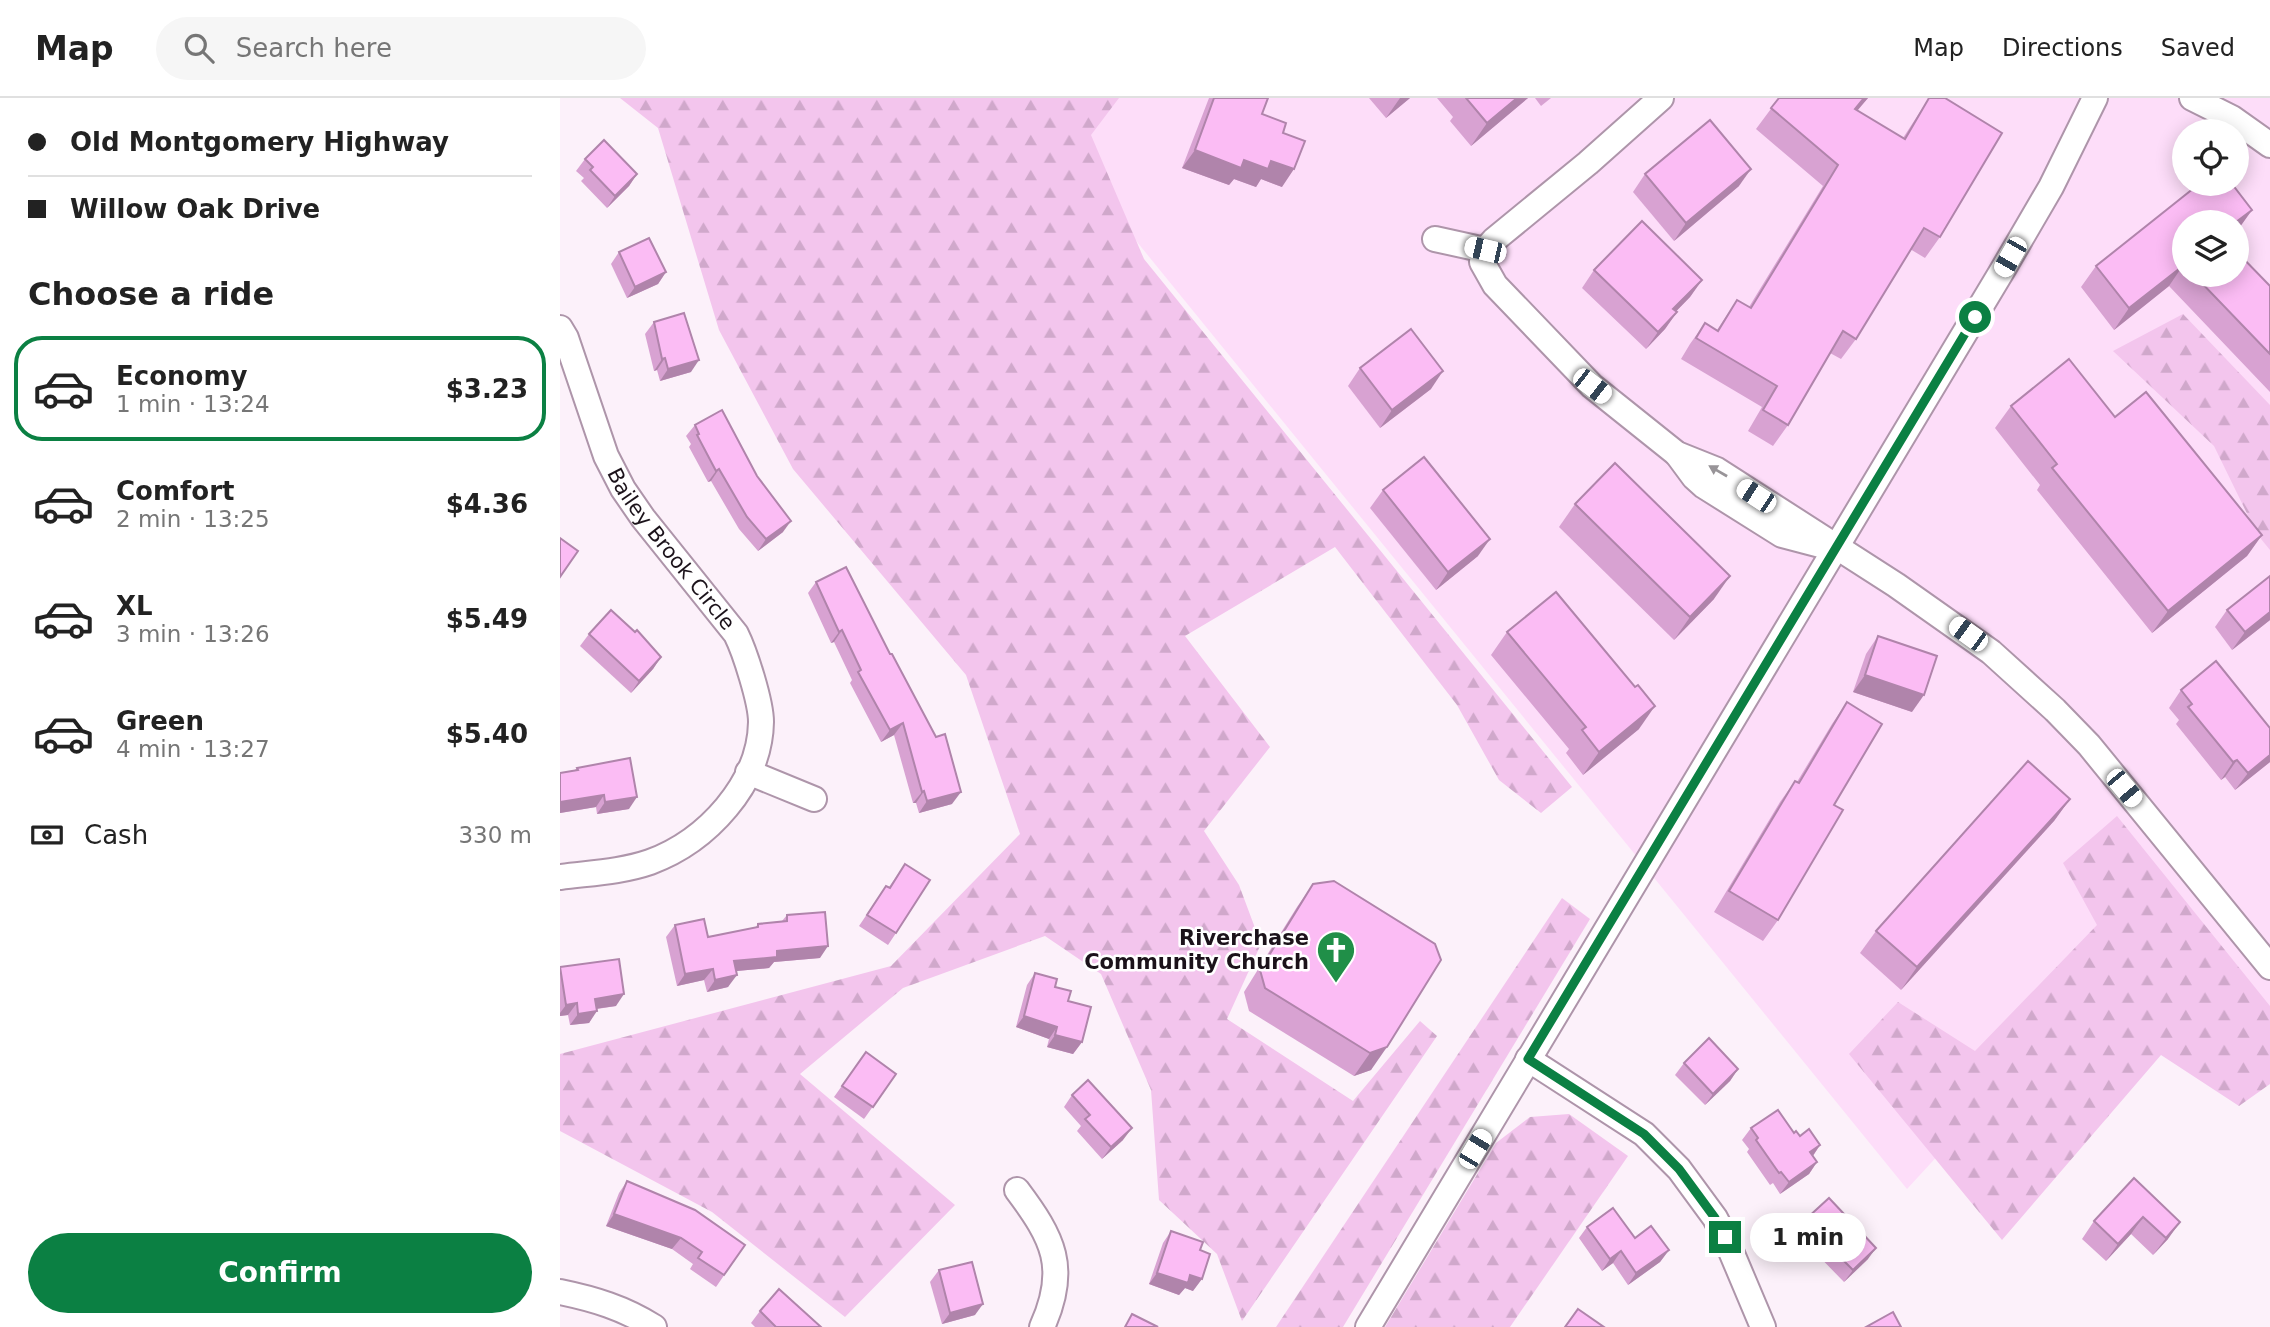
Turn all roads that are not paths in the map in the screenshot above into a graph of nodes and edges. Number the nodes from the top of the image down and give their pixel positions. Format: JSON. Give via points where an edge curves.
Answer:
{"nodes":[{"id":1,"x":1661,"y":98,"type":"edge"},
{"id":2,"x":2095,"y":98,"type":"edge"},
{"id":3,"x":2192,"y":98,"type":"edge"},
{"id":4,"x":2270,"y":145,"type":"edge"},
{"id":5,"x":1435,"y":239,"type":"dead end"},
{"id":6,"x":1485,"y":250,"type":"junction"},
{"id":7,"x":560,"y":328,"type":"edge"},
{"id":8,"x":1836,"y":549,"type":"junction"},
{"id":9,"x":748,"y":772,"type":"junction"},
{"id":10,"x":814,"y":799,"type":"dead end"},
{"id":11,"x":560,"y":877,"type":"edge"},
{"id":12,"x":2270,"y":967,"type":"edge"},
{"id":13,"x":1528,"y":1059,"type":"junction"},
{"id":14,"x":1017,"y":1190,"type":"dead end"},
{"id":15,"x":560,"y":1292,"type":"edge"},
{"id":16,"x":654,"y":1327,"type":"edge"},
{"id":17,"x":1042,"y":1327,"type":"edge"},
{"id":18,"x":1367,"y":1327,"type":"edge"},
{"id":19,"x":1763,"y":1327,"type":"edge"}],
"edges":[{"from":1,"to":6,"type":"street"},
{"from":2,"to":8,"type":"street","via":[[2051,187]]},
{"from":3,"to":4,"type":"street","via":[[2232,118]]},
{"from":5,"to":6,"type":"street"},
{"from":6,"to":8,"type":"street","via":[[1482,262],[1495,285],[1592,386],[1677,454],[1704,486],[1782,536]]},
{"from":7,"to":9,"type":"street","name":"Bailey Brook Circle","via":[[606,456],[623,489],[744,649],[761,718],[760,738]]},
{"from":8,"to":12,"type":"street","via":[[1975,640],[2055,710],[2089,745]]},
{"from":8,"to":13,"type":"street"},
{"from":9,"to":10,"type":"street"},
{"from":9,"to":11,"type":"street","name":"Bailey Brook Circle","via":[[733,800],[688,843],[636,867]]},
{"from":13,"to":18,"type":"street"},
{"from":13,"to":19,"type":"street","via":[[1644,1134],[1679,1169],[1715,1218]]},
{"from":14,"to":17,"type":"street","via":[[1040,1219],[1053,1247],[1054,1294]]},
{"from":15,"to":16,"type":"street","via":[[599,1300]]}]}
